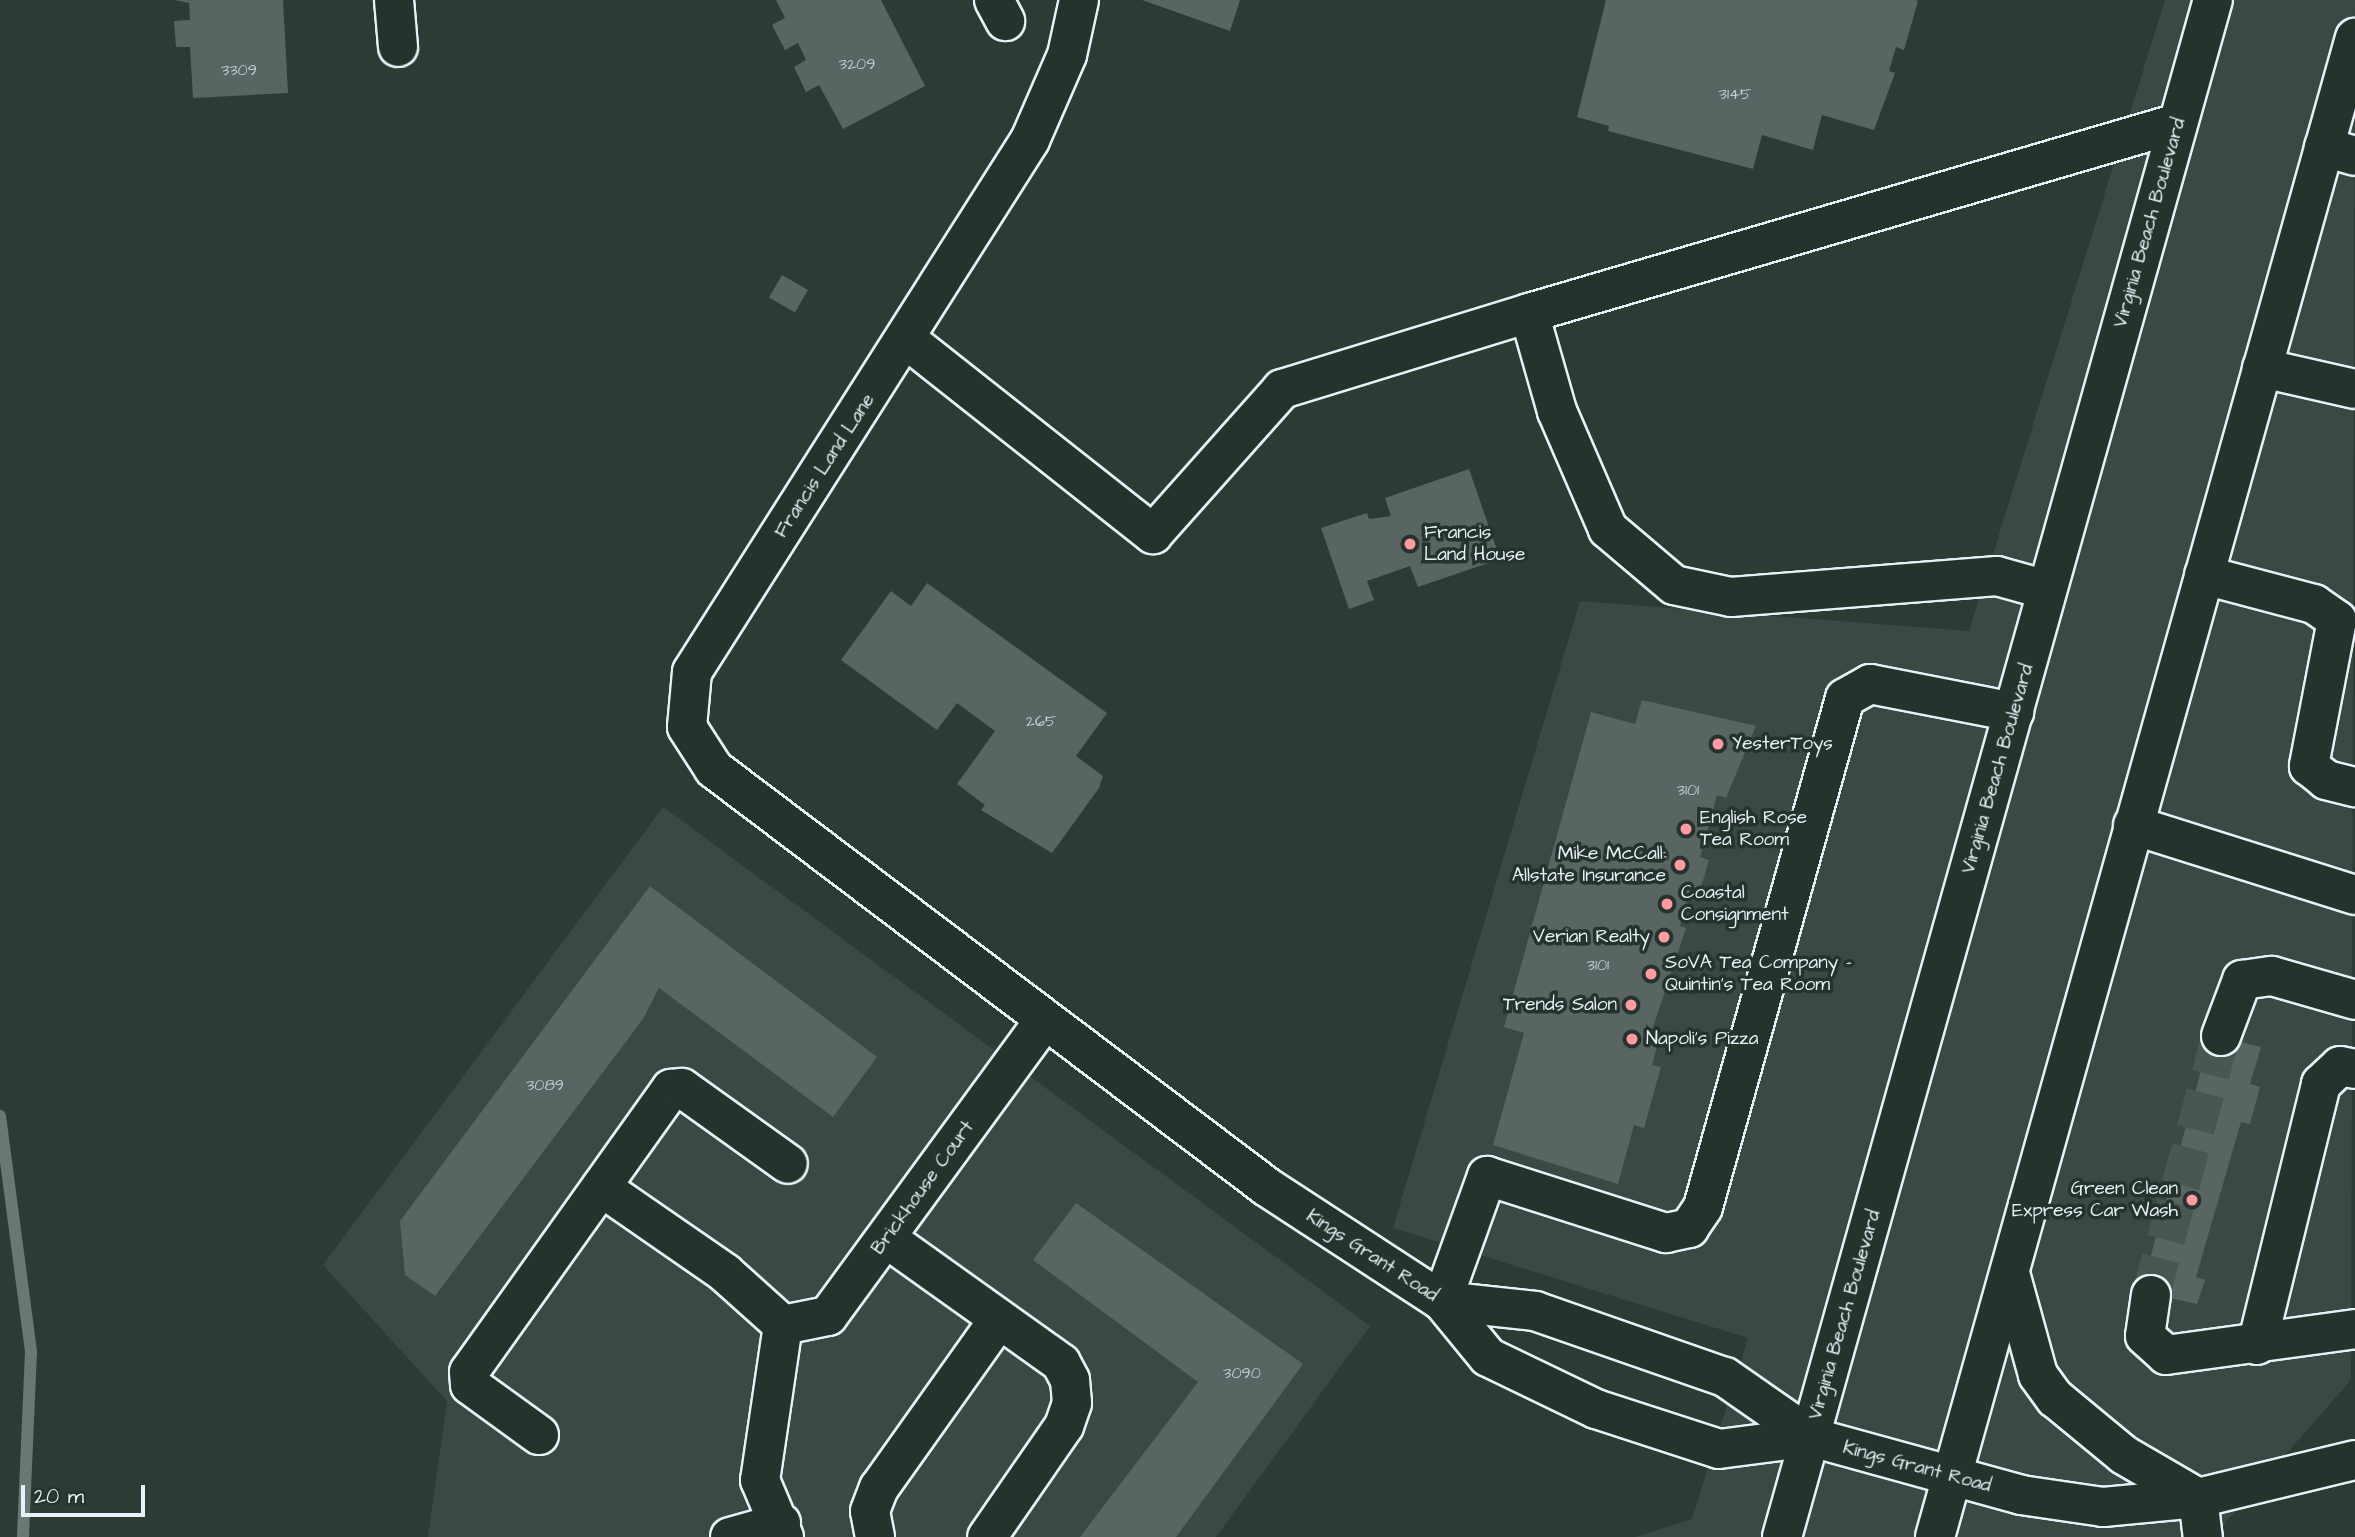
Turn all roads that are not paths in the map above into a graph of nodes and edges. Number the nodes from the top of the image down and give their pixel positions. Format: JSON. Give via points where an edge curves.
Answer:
{"nodes":[{"id":1,"x":394,"y":0,"type":"edge"},
{"id":2,"x":1079,"y":0,"type":"edge"},
{"id":3,"x":2213,"y":0,"type":"edge"},
{"id":4,"x":2355,"y":38,"type":"edge"},
{"id":5,"x":397,"y":47,"type":"dead end"},
{"id":6,"x":2178,"y":123,"type":"junction"},
{"id":7,"x":2340,"y":151,"type":"edge"},
{"id":8,"x":1529,"y":313,"type":"junction"},
{"id":9,"x":905,"y":339,"type":"junction"},
{"id":10,"x":2262,"y":368,"type":"junction"},
{"id":11,"x":2355,"y":389,"type":"edge"},
{"id":12,"x":2204,"y":575,"type":"junction"},
{"id":13,"x":2047,"y":590,"type":"junction"},
{"id":14,"x":2014,"y":712,"type":"junction"},
{"id":15,"x":2355,"y":787,"type":"edge"},
{"id":16,"x":2133,"y":825,"type":"junction"},
{"id":17,"x":858,"y":882,"type":"joint"},
{"id":18,"x":2355,"y":895,"type":"edge"},
{"id":19,"x":2355,"y":1000,"type":"edge"},
{"id":20,"x":1043,"y":1021,"type":"junction"},
{"id":21,"x":2221,"y":1036,"type":"tunnel mouth"},
{"id":22,"x":2355,"y":1069,"type":"edge"},
{"id":23,"x":789,"y":1164,"type":"dead end"},
{"id":24,"x":601,"y":1187,"type":"junction"},
{"id":25,"x":886,"y":1238,"type":"junction"},
{"id":26,"x":2009,"y":1268,"type":"junction"},
{"id":27,"x":2151,"y":1295,"type":"tunnel mouth"},
{"id":28,"x":1442,"y":1301,"type":"junction"},
{"id":29,"x":999,"y":1319,"type":"junction"},
{"id":30,"x":783,"y":1325,"type":"junction"},
{"id":31,"x":2355,"y":1329,"type":"edge"},
{"id":32,"x":2257,"y":1345,"type":"junction"},
{"id":33,"x":539,"y":1435,"type":"dead end"},
{"id":34,"x":1811,"y":1437,"type":"junction"},
{"id":35,"x":2355,"y":1460,"type":"edge"},
{"id":36,"x":1951,"y":1478,"type":"junction"},
{"id":37,"x":2197,"y":1498,"type":"junction"},
{"id":38,"x":783,"y":1530,"type":"edge"},
{"id":39,"x":730,"y":1537,"type":"edge"},
{"id":40,"x":875,"y":1537,"type":"edge"},
{"id":41,"x":987,"y":1537,"type":"edge"},
{"id":42,"x":1782,"y":1537,"type":"edge"},
{"id":43,"x":1935,"y":1537,"type":"edge"},
{"id":44,"x":2203,"y":1537,"type":"edge"}],
"edges":[{"from":1,"to":5,"type":"street"},
{"from":2,"to":9,"type":"street","name":"Francis Land Lane","via":[[1042,117]]},
{"from":3,"to":6,"type":"street","name":"Virginia Beach Boulevard"},
{"from":4,"to":7,"type":"street"},
{"from":6,"to":8,"type":"street"},
{"from":6,"to":13,"type":"street","name":"Virginia Beach Boulevard"},
{"from":7,"to":10,"type":"street"},
{"from":8,"to":9,"type":"street","via":[[1282,389],[1153,534]]},
{"from":8,"to":13,"type":"street","via":[[1557,411],[1608,529],[1674,585],[1731,597],[1997,576]]},
{"from":9,"to":17,"type":"street","name":"Francis Land Lane","via":[[692,672],[685,699],[687,727],[713,769]]},
{"from":10,"to":11,"type":"street"},
{"from":10,"to":12,"type":"street"},
{"from":12,"to":15,"type":"street","via":[[2314,604],[2337,620],[2309,766],[2326,780]]},
{"from":12,"to":16,"type":"street"},
{"from":13,"to":14,"type":"street","name":"Virginia Beach Boulevard"},
{"from":14,"to":28,"type":"street","via":[[1870,684],[1845,698],[1703,1207],[1689,1228],[1666,1233],[1487,1176]]},
{"from":14,"to":34,"type":"street","name":"Virginia Beach Boulevard"},
{"from":16,"to":18,"type":"street"},
{"from":16,"to":26,"type":"street"},
{"from":17,"to":20,"type":"street","name":"Kings Grant Road"},
{"from":19,"to":21,"type":"street","via":[[2272,976],[2242,981]]},
{"from":20,"to":25,"type":"street","name":"Brickhouse Court"},
{"from":20,"to":28,"type":"street","name":"Kings Grant Road","via":[[1267,1188]]},
{"from":22,"to":32,"type":"street","via":[[2340,1066],[2321,1084]]},
{"from":23,"to":24,"type":"street","via":[[682,1088],[671,1089]]},
{"from":24,"to":30,"type":"street","via":[[725,1273]]},
{"from":24,"to":33,"type":"street","via":[[470,1372],[470,1385]]},
{"from":25,"to":29,"type":"street"},
{"from":25,"to":30,"type":"street","name":"Brickhouse Court","via":[[828,1316]]},
{"from":26,"to":36,"type":"street"},
{"from":26,"to":37,"type":"street","via":[[2031,1353],[2055,1398],[2124,1455]]},
{"from":27,"to":32,"type":"street","via":[[2145,1336],[2166,1355]]},
{"from":28,"to":34,"type":"street","via":[[1535,1311],[1725,1377]]},
{"from":28,"to":34,"type":"street","name":"Kings Grant Road","via":[[1488,1357],[1596,1409],[1719,1449]]},
{"from":29,"to":40,"type":"street","via":[[879,1488],[870,1511]]},
{"from":29,"to":41,"type":"street","via":[[1061,1363],[1072,1404],[1065,1426]]},
{"from":30,"to":38,"type":"street","via":[[760,1480]]},
{"from":31,"to":32,"type":"street"},
{"from":34,"to":36,"type":"street","name":"Kings Grant Road"},
{"from":34,"to":42,"type":"street","name":"Virginia Beach Boulevard"},
{"from":35,"to":37,"type":"street","name":"Kings Grant Road"},
{"from":36,"to":37,"type":"street","name":"Kings Grant Road","via":[[2103,1507]]},
{"from":36,"to":43,"type":"street"},
{"from":37,"to":44,"type":"street"},
{"from":38,"to":39,"type":"street"}]}
